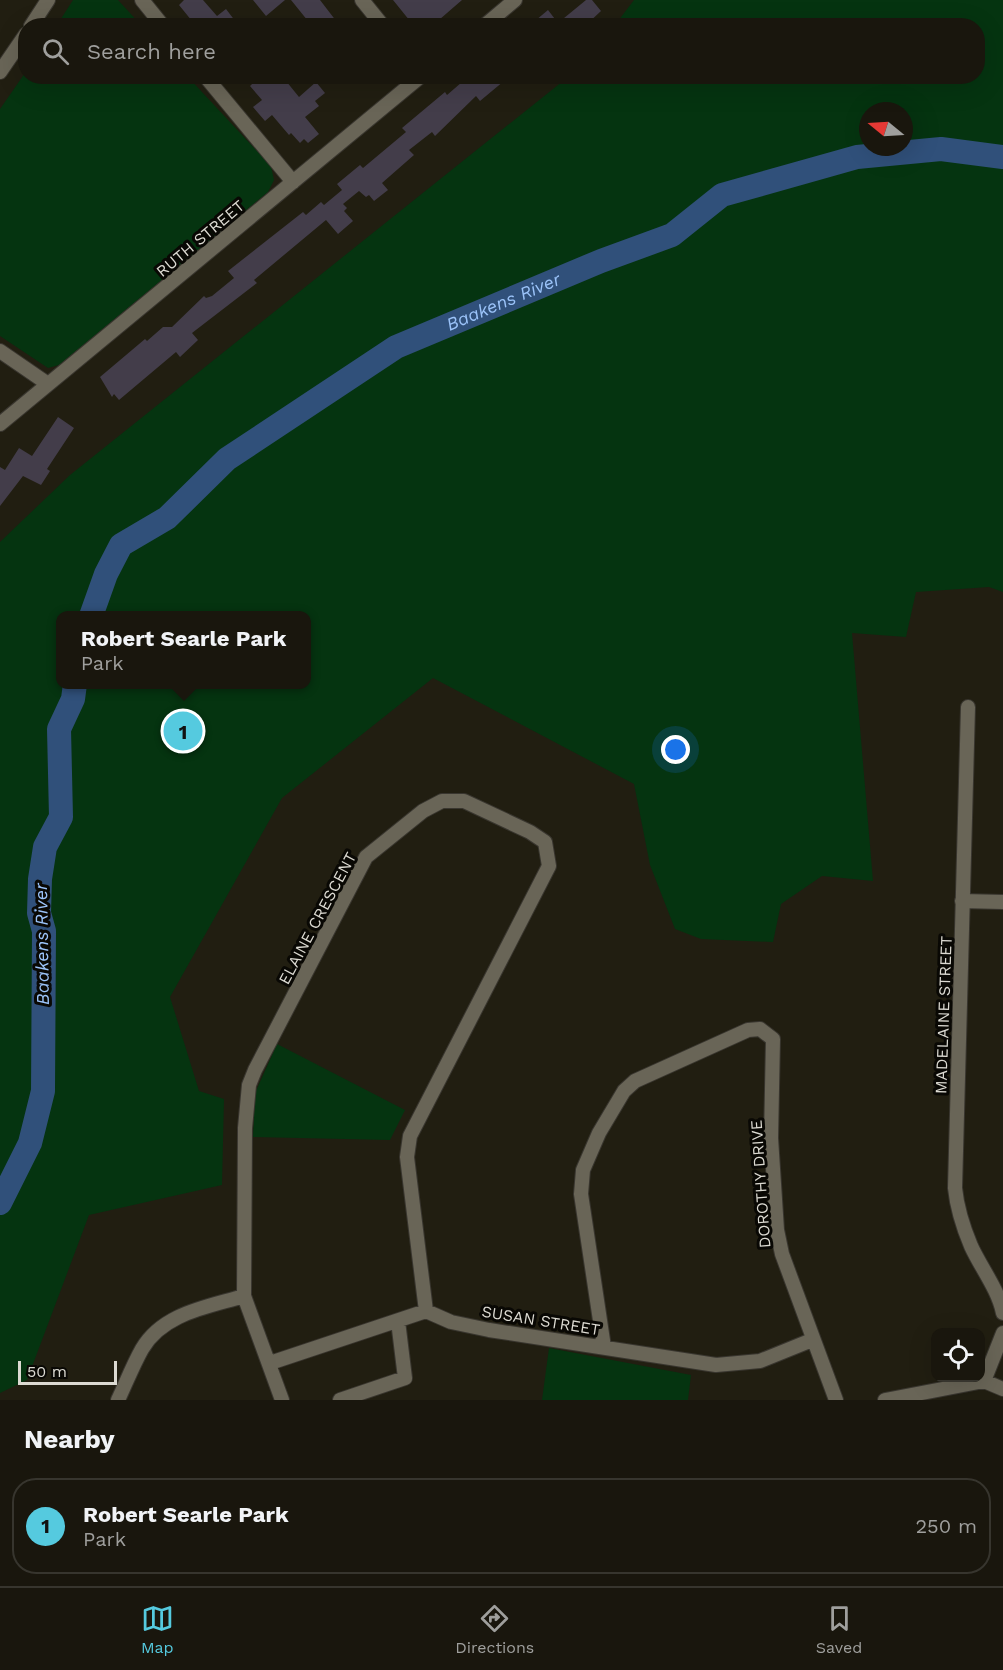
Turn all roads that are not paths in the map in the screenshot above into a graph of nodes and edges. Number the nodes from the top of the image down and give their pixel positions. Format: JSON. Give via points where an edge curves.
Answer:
{"nodes":[{"id":1,"x":48,"y":0,"type":"edge"},
{"id":2,"x":142,"y":0,"type":"edge"},
{"id":3,"x":362,"y":0,"type":"edge"},
{"id":4,"x":514,"y":0,"type":"edge"},
{"id":5,"x":36,"y":18,"type":"edge"},
{"id":6,"x":157,"y":18,"type":"edge"},
{"id":7,"x":377,"y":18,"type":"edge"},
{"id":8,"x":493,"y":18,"type":"edge"},
{"id":9,"x":18,"y":46,"type":"edge"},
{"id":10,"x":0,"y":72,"type":"edge"},
{"id":11,"x":212,"y":84,"type":"edge"},
{"id":12,"x":411,"y":84,"type":"edge"},
{"id":13,"x":292,"y":182,"type":"junction"},
{"id":14,"x":0,"y":351,"type":"edge"},
{"id":15,"x":48,"y":384,"type":"junction"},
{"id":16,"x":0,"y":424,"type":"edge"},
{"id":17,"x":968,"y":707,"type":"dead end"},
{"id":18,"x":963,"y":901,"type":"junction"},
{"id":19,"x":1003,"y":902,"type":"edge"},
{"id":20,"x":244,"y":1296,"type":"junction"},
{"id":21,"x":426,"y":1311,"type":"junction"},
{"id":22,"x":1003,"y":1313,"type":"edge"},
{"id":23,"x":398,"y":1321,"type":"junction"},
{"id":24,"x":1003,"y":1333,"type":"edge"},
{"id":25,"x":812,"y":1340,"type":"junction"},
{"id":26,"x":604,"y":1347,"type":"junction"},
{"id":27,"x":270,"y":1363,"type":"junction"},
{"id":28,"x":985,"y":1378,"type":"edge"},
{"id":29,"x":985,"y":1381,"type":"edge"},
{"id":30,"x":979,"y":1382,"type":"edge"},
{"id":31,"x":1003,"y":1389,"type":"edge"},
{"id":32,"x":118,"y":1400,"type":"edge"},
{"id":33,"x":282,"y":1400,"type":"edge"},
{"id":34,"x":340,"y":1400,"type":"edge"},
{"id":35,"x":836,"y":1400,"type":"edge"},
{"id":36,"x":885,"y":1400,"type":"edge"}],
"edges":[{"from":1,"to":5,"type":"street"},
{"from":2,"to":6,"type":"street"},
{"from":3,"to":7,"type":"street"},
{"from":4,"to":8,"type":"street"},
{"from":9,"to":10,"type":"street"},
{"from":11,"to":13,"type":"street"},
{"from":12,"to":13,"type":"street","name":"RUTH STREET"},
{"from":13,"to":15,"type":"street","name":"RUTH STREET"},
{"from":14,"to":15,"type":"street"},
{"from":15,"to":16,"type":"street","name":"RUTH STREET"},
{"from":17,"to":18,"type":"street","name":"MADELAINE STREET"},
{"from":18,"to":19,"type":"street"},
{"from":18,"to":22,"type":"street","name":"MADELAINE STREET","via":[[955,1188],[959,1214],[971,1246]]},
{"from":20,"to":21,"type":"street","name":"ELAINE CRESCENT","via":[[245,1128],[248,1092],[255,1070],[366,857],[423,811],[452,800],[464,801],[545,842],[549,866],[410,1136],[407,1157]]},
{"from":20,"to":27,"type":"street","name":"ELAINE CRESCENT"},
{"from":20,"to":32,"type":"street","via":[[188,1313],[162,1327],[144,1347]]},
{"from":21,"to":23,"type":"street"},
{"from":21,"to":26,"type":"street","name":"SUSAN STREET","via":[[451,1322],[489,1330]]},
{"from":23,"to":27,"type":"street"},
{"from":23,"to":34,"type":"street","via":[[405,1378]]},
{"from":24,"to":28,"type":"street"},
{"from":25,"to":26,"type":"street","name":"SUSAN STREET","via":[[760,1361],[730,1365]]},
{"from":25,"to":26,"type":"street","name":"DOROTHY DRIVE","via":[[777,1230],[771,1138],[774,1044],[766,1031],[747,1030],[635,1081],[615,1103],[599,1133],[583,1170],[581,1194]]},
{"from":25,"to":35,"type":"street","name":"DOROTHY DRIVE"},
{"from":27,"to":33,"type":"street","name":"ELAINE CRESCENT"},
{"from":29,"to":31,"type":"street"},
{"from":30,"to":36,"type":"street"}]}
